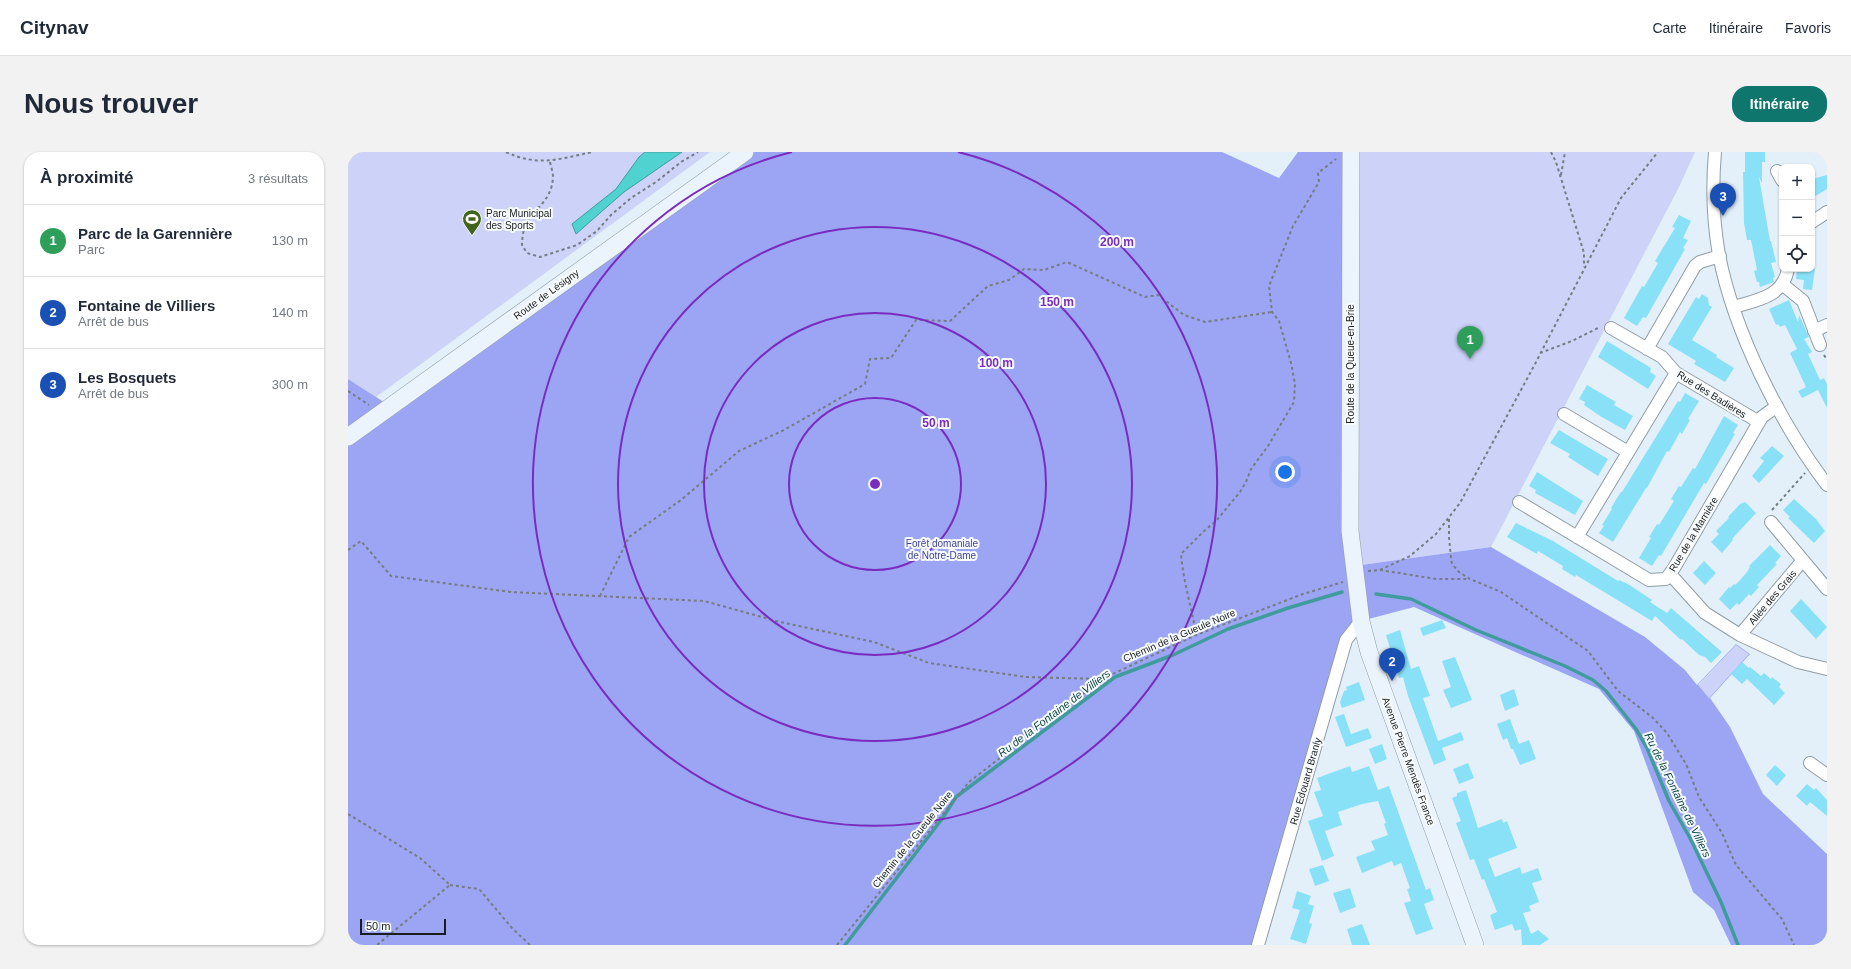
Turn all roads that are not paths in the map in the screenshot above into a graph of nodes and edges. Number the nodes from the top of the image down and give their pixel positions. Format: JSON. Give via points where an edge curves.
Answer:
{"nodes":[{"id":1,"x":745,"y":152,"type":"edge"},
{"id":2,"x":1350,"y":152,"type":"edge"},
{"id":3,"x":1715,"y":152,"type":"edge"},
{"id":4,"x":1827,"y":212,"type":"edge"},
{"id":5,"x":1815,"y":220,"type":"edge"},
{"id":6,"x":1720,"y":256,"type":"junction"},
{"id":7,"x":1787,"y":272,"type":"edge"},
{"id":8,"x":1782,"y":284,"type":"junction"},
{"id":9,"x":1734,"y":307,"type":"junction"},
{"id":10,"x":1827,"y":325,"type":"edge"},
{"id":11,"x":1611,"y":328,"type":"road end"},
{"id":12,"x":1814,"y":331,"type":"junction"},
{"id":13,"x":1820,"y":345,"type":"dead end"},
{"id":14,"x":1647,"y":349,"type":"junction"},
{"id":15,"x":1676,"y":373,"type":"junction"},
{"id":16,"x":1777,"y":406,"type":"junction"},
{"id":17,"x":1564,"y":414,"type":"dead end"},
{"id":18,"x":1759,"y":422,"type":"junction"},
{"id":19,"x":348,"y":437,"type":"edge"},
{"id":20,"x":1628,"y":452,"type":"junction"},
{"id":21,"x":1827,"y":485,"type":"edge"},
{"id":22,"x":1519,"y":502,"type":"dead end"},
{"id":23,"x":1771,"y":522,"type":"road end"},
{"id":24,"x":1577,"y":537,"type":"junction"},
{"id":25,"x":1803,"y":560,"type":"junction"},
{"id":26,"x":1670,"y":574,"type":"junction"},
{"id":27,"x":1351,"y":576,"type":"joint"},
{"id":28,"x":1827,"y":589,"type":"edge"},
{"id":29,"x":1361,"y":621,"type":"junction"},
{"id":30,"x":1740,"y":634,"type":"junction"},
{"id":31,"x":1827,"y":669,"type":"edge"},
{"id":32,"x":1810,"y":763,"type":"dead end"},
{"id":33,"x":1827,"y":775,"type":"edge"},
{"id":34,"x":1258,"y":945,"type":"edge"},
{"id":35,"x":1475,"y":945,"type":"edge"}],
"edges":[{"from":1,"to":19,"type":"main road","name":"Route de Lésigny"},
{"from":2,"to":27,"type":"main road","name":"Route de la Queue-en-Brie"},
{"from":3,"to":6,"type":"street","via":[[1714,199]]},
{"from":4,"to":5,"type":"street"},
{"from":6,"to":9,"type":"street"},
{"from":6,"to":14,"type":"street","via":[[1695,266]]},
{"from":7,"to":8,"type":"street"},
{"from":8,"to":9,"type":"street","via":[[1772,295]]},
{"from":8,"to":12,"type":"street","via":[[1802,301]]},
{"from":9,"to":16,"type":"street","via":[[1753,356]]},
{"from":10,"to":12,"type":"street"},
{"from":11,"to":14,"type":"street","name":"Rue des Badières"},
{"from":12,"to":13,"type":"street"},
{"from":14,"to":15,"type":"street","name":"Rue des Badières","via":[[1662,357]]},
{"from":15,"to":18,"type":"street","name":"Rue des Badières"},
{"from":15,"to":20,"type":"street"},
{"from":16,"to":18,"type":"street","name":"Rue de la Marnière"},
{"from":16,"to":21,"type":"street"},
{"from":17,"to":20,"type":"street"},
{"from":18,"to":26,"type":"street","name":"Rue de la Marnière"},
{"from":20,"to":24,"type":"street"},
{"from":22,"to":24,"type":"street","name":"Rue de la Marnière"},
{"from":23,"to":25,"type":"street","name":"Allée des Grais"},
{"from":24,"to":26,"type":"street","name":"Rue de la Marnière","via":[[1649,580],[1666,579]]},
{"from":25,"to":28,"type":"street","name":"Allée des Grais"},
{"from":25,"to":30,"type":"street","name":"Allée des Grais"},
{"from":26,"to":30,"type":"street","via":[[1704,612]]},
{"from":27,"to":29,"type":"main road","name":"Avenue Pierre Mendès France"},
{"from":29,"to":34,"type":"street","name":"Rue Edouard Branly","via":[[1346,640]]},
{"from":29,"to":35,"type":"main road","name":"Avenue Pierre Mendès France"},
{"from":30,"to":31,"type":"street","via":[[1798,662]]},
{"from":32,"to":33,"type":"street"}]}
